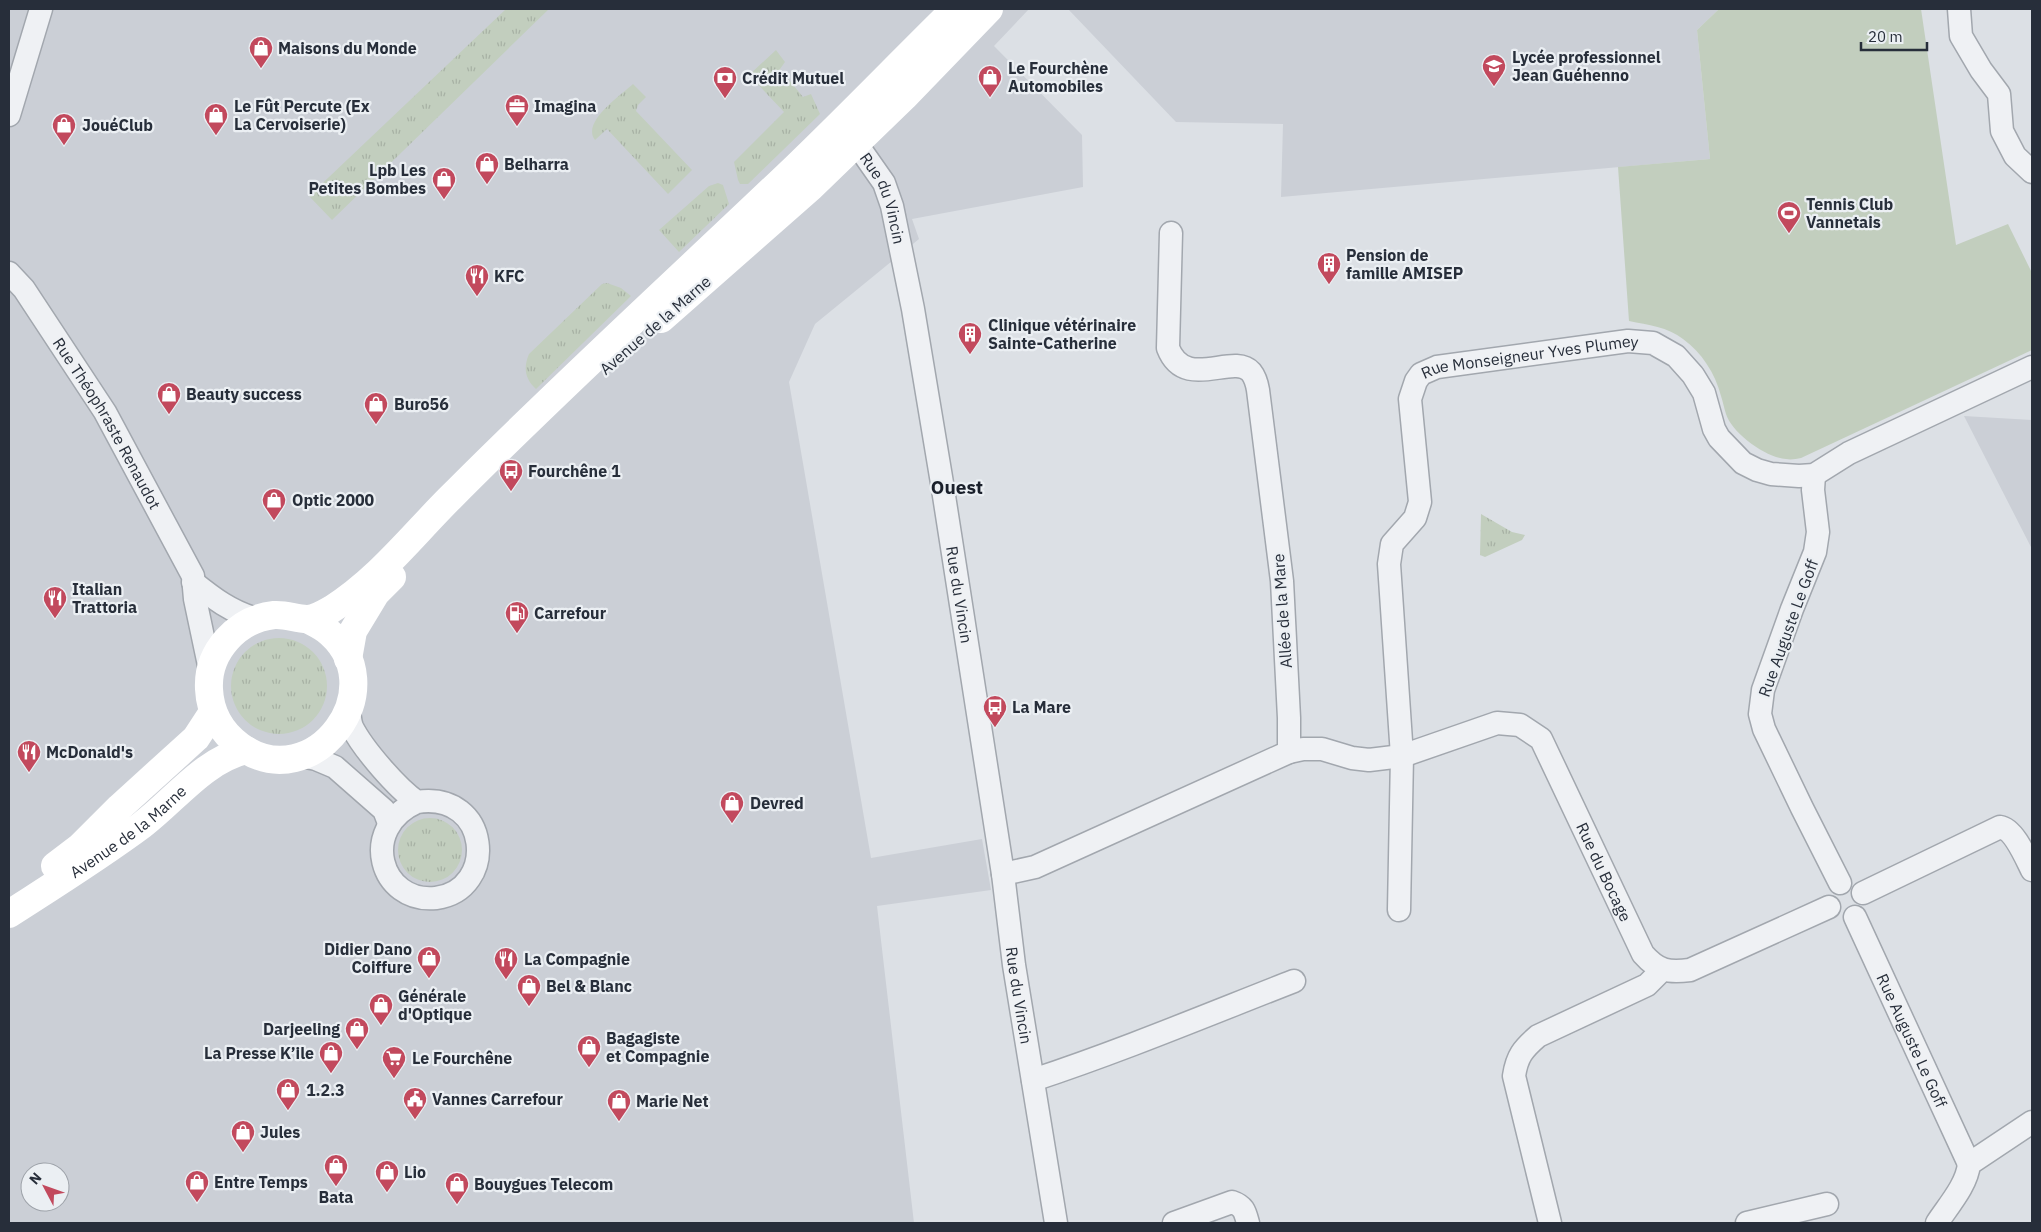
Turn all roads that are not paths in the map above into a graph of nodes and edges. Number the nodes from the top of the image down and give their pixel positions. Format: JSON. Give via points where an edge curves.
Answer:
{"nodes":[{"id":1,"x":41,"y":9,"type":"edge"},
{"id":2,"x":955,"y":9,"type":"edge"},
{"id":3,"x":989,"y":9,"type":"edge"},
{"id":4,"x":1960,"y":9,"type":"edge"},
{"id":5,"x":9,"y":115,"type":"edge"},
{"id":6,"x":847,"y":134,"type":"junction"},
{"id":7,"x":2032,"y":172,"type":"edge"},
{"id":8,"x":1172,"y":233,"type":"dead end"},
{"id":9,"x":9,"y":273,"type":"edge"},
{"id":10,"x":2032,"y":367,"type":"edge"},
{"id":11,"x":1814,"y":475,"type":"junction"},
{"id":12,"x":193,"y":582,"type":"junction"},
{"id":13,"x":257,"y":619,"type":"junction"},
{"id":14,"x":307,"y":619,"type":"junction"},
{"id":15,"x":348,"y":659,"type":"junction"},
{"id":16,"x":210,"y":670,"type":"junction"},
{"id":17,"x":213,"y":712,"type":"junction"},
{"id":18,"x":349,"y":712,"type":"junction"},
{"id":19,"x":246,"y":750,"type":"junction"},
{"id":20,"x":1289,"y":752,"type":"junction"},
{"id":21,"x":301,"y":756,"type":"junction"},
{"id":22,"x":1402,"y":756,"type":"junction"},
{"id":23,"x":417,"y":802,"type":"junction"},
{"id":24,"x":389,"y":824,"type":"junction"},
{"id":25,"x":2032,"y":870,"type":"edge"},
{"id":26,"x":1003,"y":874,"type":"junction"},
{"id":27,"x":1840,"y":884,"type":"junction"},
{"id":28,"x":1863,"y":893,"type":"junction"},
{"id":29,"x":9,"y":898,"type":"edge"},
{"id":30,"x":1829,"y":907,"type":"junction"},
{"id":31,"x":1400,"y":910,"type":"dead end"},
{"id":32,"x":9,"y":914,"type":"edge"},
{"id":33,"x":1855,"y":916,"type":"junction"},
{"id":34,"x":1662,"y":970,"type":"junction"},
{"id":35,"x":1294,"y":981,"type":"dead end"},
{"id":36,"x":1032,"y":1080,"type":"junction"},
{"id":37,"x":2032,"y":1122,"type":"edge"},
{"id":38,"x":1969,"y":1164,"type":"junction"},
{"id":39,"x":1827,"y":1204,"type":"dead end"},
{"id":40,"x":1056,"y":1223,"type":"edge"},
{"id":41,"x":1174,"y":1223,"type":"edge"},
{"id":42,"x":1248,"y":1223,"type":"edge"},
{"id":43,"x":1550,"y":1223,"type":"edge"},
{"id":44,"x":1747,"y":1223,"type":"edge"},
{"id":45,"x":1937,"y":1223,"type":"edge"}],
"edges":[{"from":1,"to":5,"type":"street"},
{"from":2,"to":6,"type":"main road","name":"Avenue de la Marne"},
{"from":3,"to":6,"type":"main road","name":"Avenue de la Marne"},
{"from":4,"to":7,"type":"street","via":[[1961,36],[1999,94],[2002,131],[2015,156]]},
{"from":6,"to":14,"type":"main road","name":"Avenue de la Marne","via":[[535,413],[364,584],[319,616]]},
{"from":6,"to":15,"type":"main road","name":"Avenue de la Marne","via":[[811,187],[547,420],[492,472],[376,593],[353,631]]},
{"from":6,"to":26,"type":"street","name":"Rue du Vincin","via":[[884,183],[894,214],[942,483]]},
{"from":8,"to":20,"type":"street","name":"Allée de la Mare","via":[[1168,348],[1172,357],[1191,370],[1240,367],[1250,371],[1256,380],[1282,581]]},
{"from":9,"to":12,"type":"street","name":"Rue Théophraste Renaudot","via":[[24,289],[105,412],[193,576]]},
{"from":10,"to":11,"type":"street","via":[[1849,453]]},
{"from":11,"to":22,"type":"street","name":"Rue Monseigneur Yves Plumey","via":[[1771,474],[1743,463],[1719,438],[1704,393],[1693,375],[1676,356],[1653,343],[1628,341],[1437,367],[1421,374],[1410,399],[1420,502],[1414,518],[1392,544],[1389,564]]},
{"from":11,"to":27,"type":"street","name":"Rue Auguste Le Goff","via":[[1818,532],[1815,552],[1763,690],[1760,714],[1764,729]]},
{"from":12,"to":13,"type":"street","name":"Rue Théophraste Renaudot","via":[[220,604]]},
{"from":12,"to":16,"type":"street","name":"Rue Théophraste Renaudot"},
{"from":13,"to":14,"type":"main road","via":[[282,615]]},
{"from":13,"to":16,"type":"main road","via":[[227,639]]},
{"from":14,"to":15,"type":"main road","via":[[338,642]]},
{"from":15,"to":18,"type":"main road","via":[[353,685]]},
{"from":16,"to":17,"type":"main road"},
{"from":17,"to":19,"type":"main road","via":[[232,740]]},
{"from":17,"to":29,"type":"main road","name":"Avenue de la Marne","via":[[196,738],[80,847]]},
{"from":18,"to":21,"type":"main road","via":[[338,731],[322,746]]},
{"from":18,"to":23,"type":"street","via":[[351,725],[361,742],[406,794]]},
{"from":19,"to":21,"type":"main road","via":[[282,759]]},
{"from":19,"to":32,"type":"main road","name":"Avenue de la Marne","via":[[211,765],[102,855]]},
{"from":20,"to":22,"type":"street","name":"Rue du Bocage","via":[[1322,749],[1369,760]]},
{"from":20,"to":26,"type":"street","via":[[1035,866]]},
{"from":21,"to":24,"type":"street","via":[[335,767],[384,810]]},
{"from":22,"to":31,"type":"street"},
{"from":22,"to":34,"type":"street","name":"Rue du Bocage","via":[[1496,723],[1520,725],[1541,739],[1643,954]]},
{"from":23,"to":24,"type":"street","via":[[401,810]]},
{"from":23,"to":24,"type":"street","via":[[429,800],[452,806],[462,812],[474,829],[478,839],[475,867],[458,889],[435,898],[420,897],[394,882],[385,869],[382,854],[383,836]]},
{"from":25,"to":28,"type":"street","via":[[2012,834],[2006,828],[2000,828]]},
{"from":26,"to":36,"type":"street","name":"Rue du Vincin"},
{"from":27,"to":28,"type":"street","via":[[1849,882]]},
{"from":27,"to":30,"type":"street","via":[[1828,897]]},
{"from":28,"to":33,"type":"street","via":[[1865,902]]},
{"from":30,"to":33,"type":"street","via":[[1835,915],[1845,919]]},
{"from":30,"to":34,"type":"street","via":[[1690,970]]},
{"from":33,"to":38,"type":"street","name":"Rue Auguste Le Goff"},
{"from":34,"to":43,"type":"street","via":[[1647,985],[1538,1036],[1516,1061],[1514,1076]]},
{"from":35,"to":36,"type":"street","via":[[1075,1067]]},
{"from":36,"to":40,"type":"street","name":"Rue du Vincin"},
{"from":37,"to":38,"type":"street"},
{"from":38,"to":45,"type":"street","via":[[1963,1182]]},
{"from":39,"to":44,"type":"street"},
{"from":41,"to":42,"type":"street","via":[[1232,1202],[1245,1211]]}]}
